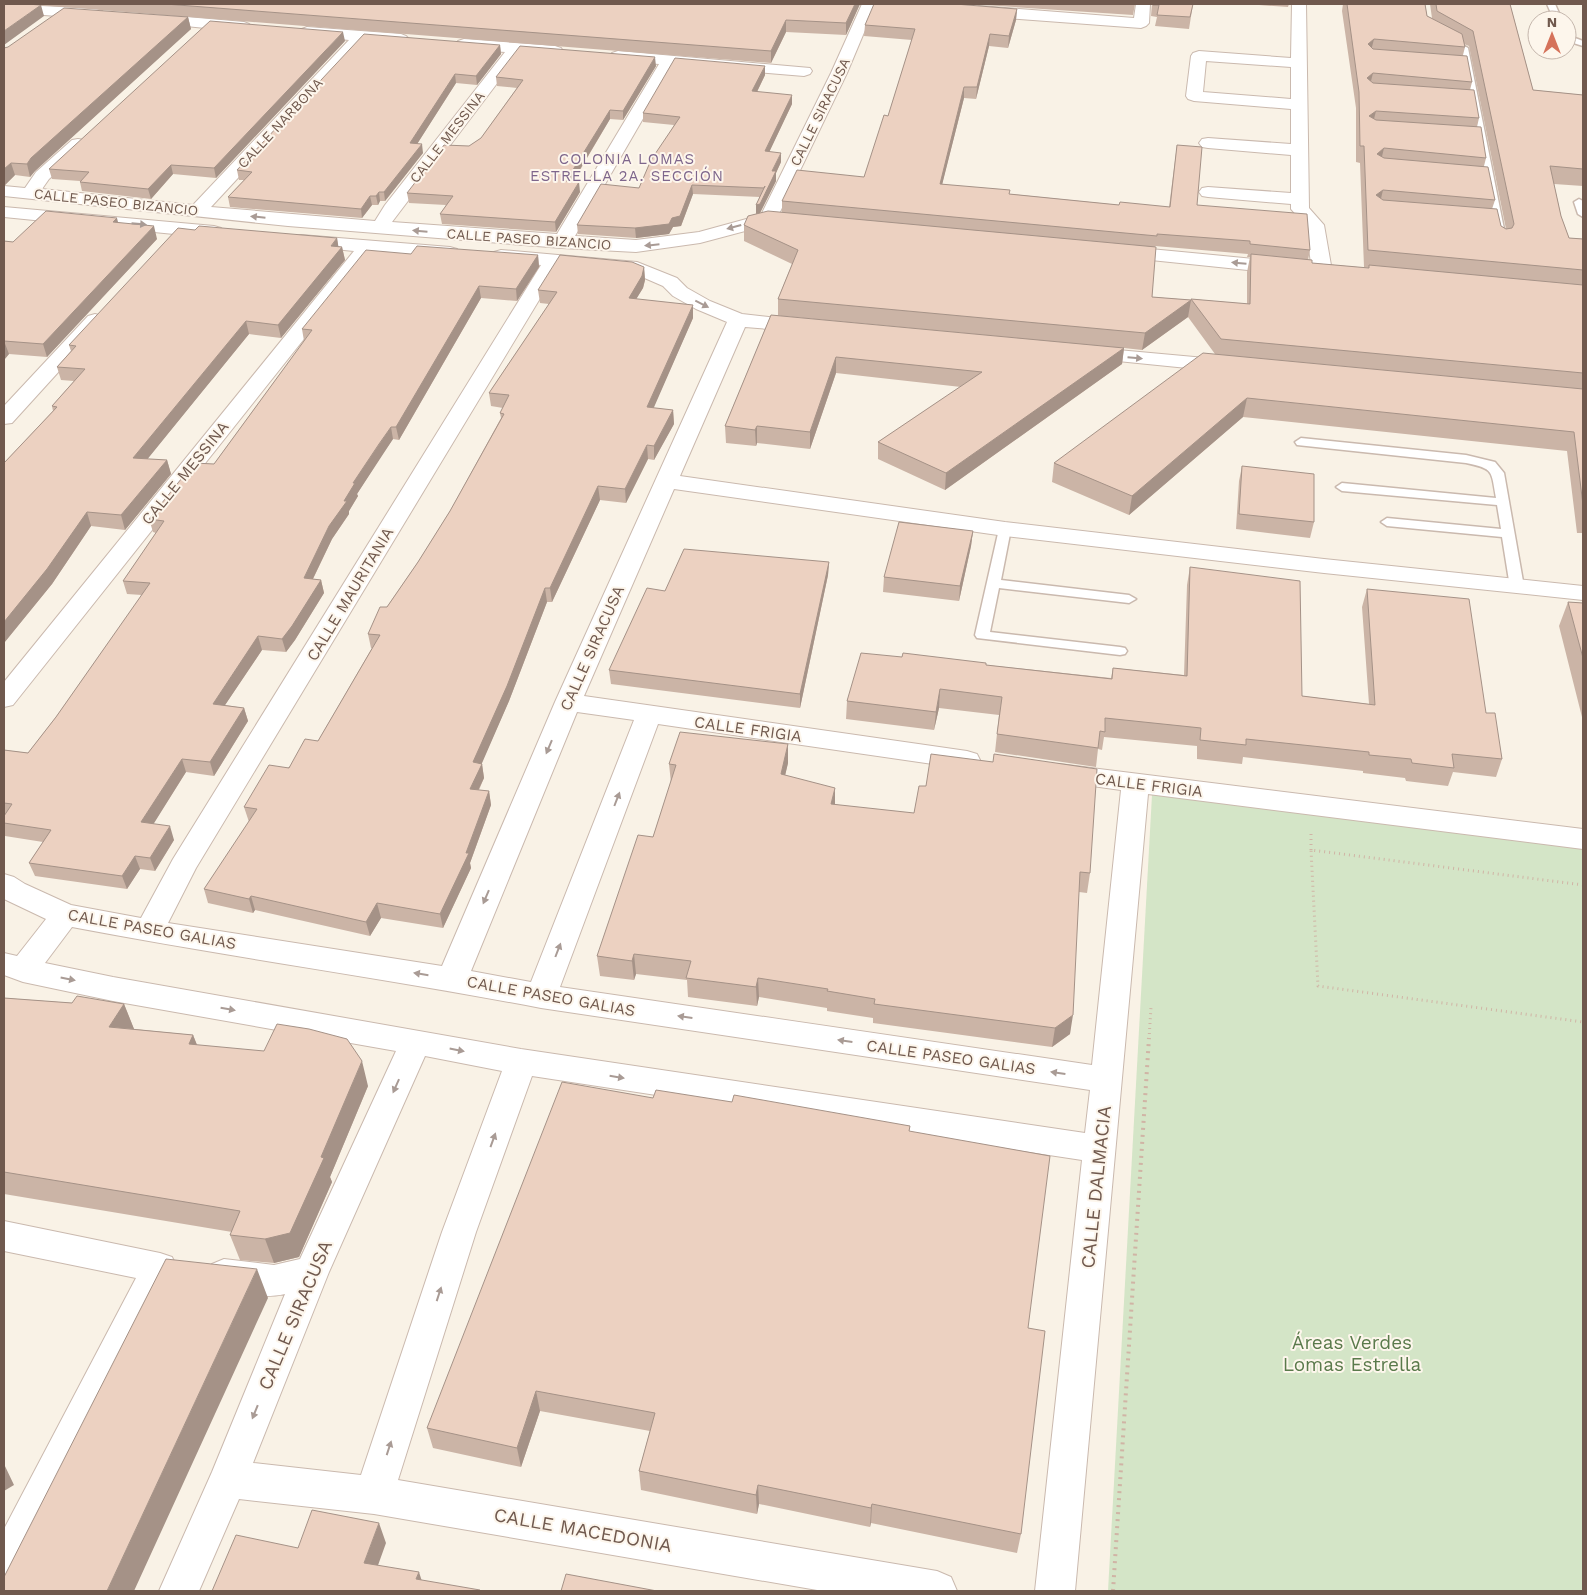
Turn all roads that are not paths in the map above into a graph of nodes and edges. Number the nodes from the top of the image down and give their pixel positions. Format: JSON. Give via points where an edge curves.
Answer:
{"nodes":[{"id":1,"x":869,"y":4,"type":"edge"},
{"id":2,"x":1143,"y":4,"type":"edge"},
{"id":3,"x":1299,"y":4,"type":"edge"},
{"id":4,"x":7,"y":7,"type":"edge"},
{"id":5,"x":1036,"y":9,"type":"edge"},
{"id":6,"x":962,"y":10,"type":"edge"},
{"id":7,"x":64,"y":12,"type":"junction"},
{"id":8,"x":111,"y":16,"type":"edge"},
{"id":9,"x":140,"y":18,"type":"edge"},
{"id":10,"x":22,"y":22,"type":"edge"},
{"id":11,"x":207,"y":24,"type":"junction"},
{"id":12,"x":41,"y":26,"type":"edge"},
{"id":13,"x":255,"y":28,"type":"edge"},
{"id":14,"x":294,"y":31,"type":"edge"},
{"id":15,"x":361,"y":36,"type":"junction"},
{"id":16,"x":1442,"y":36,"type":"edge"},
{"id":17,"x":193,"y":37,"type":"edge"},
{"id":18,"x":420,"y":41,"type":"edge"},
{"id":19,"x":448,"y":43,"type":"edge"},
{"id":20,"x":516,"y":48,"type":"junction"},
{"id":21,"x":574,"y":53,"type":"edge"},
{"id":22,"x":602,"y":55,"type":"edge"},
{"id":23,"x":669,"y":60,"type":"junction"},
{"id":24,"x":1299,"y":63,"type":"junction"},
{"id":25,"x":804,"y":71,"type":"dead end"},
{"id":26,"x":1299,"y":104,"type":"junction"},
{"id":27,"x":93,"y":130,"type":"edge"},
{"id":28,"x":1208,"y":143,"type":"dead end"},
{"id":29,"x":1300,"y":150,"type":"junction"},
{"id":30,"x":4,"y":191,"type":"edge"},
{"id":31,"x":1208,"y":192,"type":"dead end"},
{"id":32,"x":30,"y":194,"type":"junction"},
{"id":33,"x":1300,"y":199,"type":"junction"},
{"id":34,"x":1579,"y":202,"type":"dead end"},
{"id":35,"x":198,"y":210,"type":"junction"},
{"id":36,"x":4,"y":212,"type":"edge"},
{"id":37,"x":1583,"y":214,"type":"edge"},
{"id":38,"x":768,"y":219,"type":"junction"},
{"id":39,"x":288,"y":220,"type":"junction"},
{"id":40,"x":798,"y":221,"type":"edge"},
{"id":41,"x":380,"y":227,"type":"junction"},
{"id":42,"x":180,"y":229,"type":"junction"},
{"id":43,"x":235,"y":234,"type":"edge"},
{"id":44,"x":1501,"y":236,"type":"edge"},
{"id":45,"x":700,"y":237,"type":"junction"},
{"id":46,"x":562,"y":242,"type":"junction"},
{"id":47,"x":165,"y":245,"type":"edge"},
{"id":48,"x":366,"y":247,"type":"junction"},
{"id":49,"x":1104,"y":251,"type":"edge"},
{"id":50,"x":554,"y":260,"type":"junction"},
{"id":51,"x":1322,"y":271,"type":"junction"},
{"id":52,"x":1341,"y":273,"type":"edge"},
{"id":53,"x":670,"y":282,"type":"junction"},
{"id":54,"x":111,"y":302,"type":"edge"},
{"id":55,"x":738,"y":320,"type":"junction"},
{"id":56,"x":827,"y":328,"type":"edge"},
{"id":57,"x":1066,"y":351,"type":"edge"},
{"id":58,"x":1245,"y":368,"type":"edge"},
{"id":59,"x":4,"y":418,"type":"edge"},
{"id":60,"x":1301,"y":442,"type":"dead end"},
{"id":61,"x":667,"y":481,"type":"junction"},
{"id":62,"x":1342,"y":487,"type":"dead end"},
{"id":63,"x":1503,"y":502,"type":"junction"},
{"id":64,"x":1387,"y":522,"type":"dead end"},
{"id":65,"x":1005,"y":528,"type":"junction"},
{"id":66,"x":1509,"y":534,"type":"junction"},
{"id":67,"x":994,"y":583,"type":"junction"},
{"id":68,"x":1517,"y":587,"type":"junction"},
{"id":69,"x":1583,"y":593,"type":"edge"},
{"id":70,"x":1129,"y":599,"type":"dead end"},
{"id":71,"x":1120,"y":651,"type":"dead end"},
{"id":72,"x":4,"y":699,"type":"edge"},
{"id":73,"x":568,"y":702,"type":"junction"},
{"id":74,"x":649,"y":714,"type":"junction"},
{"id":75,"x":989,"y":763,"type":"edge"},
{"id":76,"x":1038,"y":770,"type":"edge"},
{"id":77,"x":1135,"y":783,"type":"junction"},
{"id":78,"x":1583,"y":839,"type":"edge"},
{"id":79,"x":8,"y":894,"type":"edge"},
{"id":80,"x":65,"y":915,"type":"junction"},
{"id":81,"x":149,"y":931,"type":"junction"},
{"id":82,"x":13,"y":967,"type":"edge"},
{"id":83,"x":452,"y":979,"type":"junction"},
{"id":84,"x":541,"y":996,"type":"junction"},
{"id":85,"x":416,"y":1042,"type":"junction"},
{"id":86,"x":521,"y":1062,"type":"junction"},
{"id":87,"x":1106,"y":1080,"type":"junction"},
{"id":88,"x":1100,"y":1149,"type":"junction"},
{"id":89,"x":4,"y":1236,"type":"edge"},
{"id":90,"x":160,"y":1268,"type":"junction"},
{"id":91,"x":312,"y":1272,"type":"junction"},
{"id":92,"x":274,"y":1281,"type":"junction"},
{"id":93,"x":287,"y":1333,"type":"junction"},
{"id":94,"x":228,"y":1479,"type":"junction"},
{"id":95,"x":374,"y":1495,"type":"junction"},
{"id":96,"x":4,"y":1568,"type":"edge"},
{"id":97,"x":179,"y":1591,"type":"edge"},
{"id":98,"x":938,"y":1591,"type":"edge"},
{"id":99,"x":1056,"y":1591,"type":"edge"}],
"edges":[{"from":1,"to":38,"type":"street","name":"CALLE SIRACUSA"},
{"from":2,"to":5,"type":"street","via":[[1141,22]]},
{"from":3,"to":24,"type":"street"},
{"from":4,"to":7,"type":"street"},
{"from":4,"to":10,"type":"street"},
{"from":5,"to":6,"type":"street"},
{"from":7,"to":8,"type":"street"},
{"from":7,"to":12,"type":"street"},
{"from":9,"to":11,"type":"street"},
{"from":11,"to":13,"type":"street"},
{"from":11,"to":17,"type":"street"},
{"from":14,"to":15,"type":"street"},
{"from":15,"to":18,"type":"street"},
{"from":15,"to":35,"type":"street","name":"CALLE NARBONA"},
{"from":16,"to":44,"type":"lane","via":[[1464,48],[1463,67],[1493,221]]},
{"from":19,"to":20,"type":"street"},
{"from":20,"to":21,"type":"street"},
{"from":20,"to":41,"type":"street","name":"CALLE MESSINA"},
{"from":22,"to":23,"type":"street"},
{"from":23,"to":25,"type":"street"},
{"from":23,"to":46,"type":"street"},
{"from":24,"to":26,"type":"street"},
{"from":24,"to":26,"type":"street","via":[[1200,56],[1194,96]]},
{"from":26,"to":29,"type":"street"},
{"from":27,"to":32,"type":"street","via":[[42,176]]},
{"from":28,"to":29,"type":"street"},
{"from":29,"to":33,"type":"street"},
{"from":30,"to":32,"type":"street","name":"CALLE PASEO BIZANCIO"},
{"from":31,"to":33,"type":"street"},
{"from":32,"to":35,"type":"street","name":"CALLE PASEO BIZANCIO"},
{"from":33,"to":51,"type":"street","via":[[1300,209],[1314,225]]},
{"from":34,"to":37,"type":"lane"},
{"from":39,"to":35,"type":"street","name":"CALLE PASEO BIZANCIO","one_way":true},
{"from":36,"to":42,"type":"street","name":"CALLE PASEO BIZANCIO","one_way":true},
{"from":38,"to":40,"type":"street","name":"CALLE PASEO BIZANCIO"},
{"from":38,"to":45,"type":"street","name":"CALLE PASEO BIZANCIO","one_way":true},
{"from":39,"to":41,"type":"street","name":"CALLE PASEO BIZANCIO"},
{"from":39,"to":48,"type":"street","name":"CALLE PASEO BIZANCIO","via":[[277,239]]},
{"from":46,"to":41,"type":"street","name":"CALLE PASEO BIZANCIO","one_way":true},
{"from":42,"to":43,"type":"street","name":"CALLE PASEO BIZANCIO"},
{"from":42,"to":47,"type":"street"},
{"from":45,"to":46,"type":"street","name":"CALLE PASEO BIZANCIO","one_way":true,"via":[[636,246]]},
{"from":45,"to":53,"type":"street","via":[[688,245],[678,259]]},
{"from":48,"to":50,"type":"street","name":"CALLE PASEO BIZANCIO"},
{"from":48,"to":72,"type":"street","name":"CALLE MESSINA"},
{"from":51,"to":49,"type":"street","one_way":true},
{"from":50,"to":53,"type":"street","name":"CALLE PASEO BIZANCIO","via":[[637,268]]},
{"from":50,"to":81,"type":"street","name":"CALLE MAURITANIA","via":[[183,866]]},
{"from":51,"to":52,"type":"street"},
{"from":53,"to":55,"type":"street","name":"CALLE PASEO BIZANCIO","one_way":true,"via":[[680,292]]},
{"from":54,"to":59,"type":"street"},
{"from":55,"to":56,"type":"street"},
{"from":55,"to":61,"type":"street","name":"CALLE SIRACUSA"},
{"from":57,"to":58,"type":"street","one_way":true},
{"from":60,"to":63,"type":"lane","via":[[1466,459],[1491,465],[1498,473]]},
{"from":61,"to":65,"type":"street"},
{"from":61,"to":73,"type":"street","name":"CALLE SIRACUSA"},
{"from":62,"to":63,"type":"lane"},
{"from":63,"to":66,"type":"lane"},
{"from":64,"to":66,"type":"lane"},
{"from":65,"to":67,"type":"lane"},
{"from":65,"to":68,"type":"street"},
{"from":66,"to":68,"type":"lane"},
{"from":67,"to":70,"type":"lane"},
{"from":67,"to":71,"type":"lane","via":[[982,635]]},
{"from":68,"to":69,"type":"street"},
{"from":73,"to":74,"type":"street","name":"CALLE FRIGIA"},
{"from":73,"to":83,"type":"street","name":"CALLE SIRACUSA","one_way":true},
{"from":74,"to":75,"type":"street","name":"CALLE FRIGIA"},
{"from":84,"to":74,"type":"street","one_way":true},
{"from":76,"to":77,"type":"street","name":"CALLE FRIGIA"},
{"from":77,"to":78,"type":"street","name":"CALLE FRIGIA"},
{"from":77,"to":87,"type":"street","name":"CALLE DALMACIA"},
{"from":79,"to":80,"type":"street","name":"CALLE PASEO GALIAS"},
{"from":80,"to":81,"type":"street","name":"CALLE PASEO GALIAS"},
{"from":80,"to":82,"type":"street"},
{"from":83,"to":81,"type":"street","name":"CALLE PASEO GALIAS","one_way":true},
{"from":82,"to":85,"type":"street","one_way":true},
{"from":83,"to":84,"type":"street","name":"CALLE PASEO GALIAS"},
{"from":87,"to":84,"type":"street","name":"CALLE PASEO GALIAS","one_way":true},
{"from":85,"to":86,"type":"street","one_way":true},
{"from":85,"to":91,"type":"street","name":"CALLE SIRACUSA","one_way":true},
{"from":86,"to":88,"type":"street","one_way":true},
{"from":95,"to":86,"type":"street","one_way":true,"via":[[459,1232]]},
{"from":87,"to":88,"type":"street","name":"CALLE DALMACIA"},
{"from":88,"to":99,"type":"street","name":"CALLE DALMACIA"},
{"from":89,"to":90,"type":"street"},
{"from":90,"to":92,"type":"street"},
{"from":90,"to":96,"type":"street"},
{"from":91,"to":92,"type":"street"},
{"from":91,"to":93,"type":"street","name":"CALLE SIRACUSA"},
{"from":92,"to":93,"type":"street"},
{"from":93,"to":94,"type":"street","name":"CALLE SIRACUSA","one_way":true},
{"from":94,"to":95,"type":"street","name":"CALLE MACEDONIA"},
{"from":94,"to":97,"type":"street","name":"CALLE SIRACUSA"},
{"from":95,"to":98,"type":"street","name":"CALLE MACEDONIA"}]}
